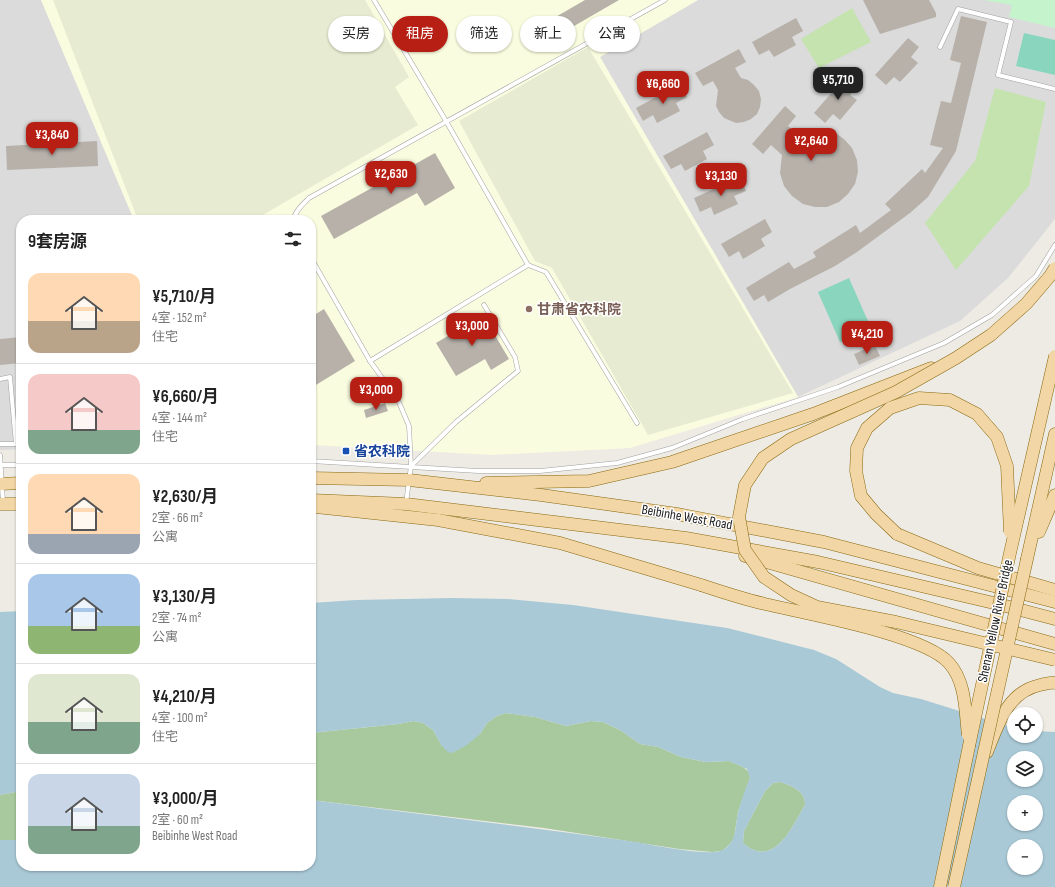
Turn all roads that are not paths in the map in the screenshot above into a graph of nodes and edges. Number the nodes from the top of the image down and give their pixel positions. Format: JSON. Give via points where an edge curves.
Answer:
{"nodes":[{"id":1,"x":374,"y":0,"type":"edge"},
{"id":2,"x":662,"y":1,"type":"edge"},
{"id":3,"x":940,"y":47,"type":"dead end"},
{"id":4,"x":1055,"y":88,"type":"edge"},
{"id":5,"x":446,"y":121,"type":"junction"},
{"id":6,"x":294,"y":215,"type":"edge"},
{"id":7,"x":1055,"y":245,"type":"edge"},
{"id":8,"x":528,"y":265,"type":"junction"},
{"id":9,"x":316,"y":267,"type":"edge"},
{"id":10,"x":1055,"y":268,"type":"edge"},
{"id":11,"x":484,"y":305,"type":"dead end"},
{"id":12,"x":1055,"y":356,"type":"edge"},
{"id":13,"x":956,"y":358,"type":"junction"},
{"id":14,"x":370,"y":360,"type":"junction"},
{"id":15,"x":0,"y":379,"type":"edge"},
{"id":16,"x":636,"y":423,"type":"dead end"},
{"id":17,"x":1055,"y":434,"type":"edge"},
{"id":18,"x":0,"y":444,"type":"edge"},
{"id":19,"x":0,"y":455,"type":"edge"},
{"id":20,"x":316,"y":461,"type":"edge"},
{"id":21,"x":0,"y":465,"type":"edge"},
{"id":22,"x":16,"y":465,"type":"edge"},
{"id":23,"x":411,"y":466,"type":"junction"},
{"id":24,"x":316,"y":478,"type":"edge"},
{"id":25,"x":409,"y":480,"type":"junction"},
{"id":26,"x":16,"y":483,"type":"edge"},
{"id":27,"x":1,"y":484,"type":"edge"},
{"id":28,"x":442,"y":484,"type":"junction"},
{"id":29,"x":1055,"y":495,"type":"edge"},
{"id":30,"x":316,"y":500,"type":"edge"},
{"id":31,"x":1,"y":504,"type":"edge"},
{"id":32,"x":16,"y":504,"type":"edge"},
{"id":33,"x":406,"y":504,"type":"junction"},
{"id":34,"x":316,"y":507,"type":"edge"},
{"id":35,"x":686,"y":538,"type":"junction"},
{"id":36,"x":1010,"y":553,"type":"junction"},
{"id":37,"x":1028,"y":559,"type":"junction"},
{"id":38,"x":978,"y":568,"type":"junction"},
{"id":39,"x":933,"y":570,"type":"junction"},
{"id":40,"x":1036,"y":585,"type":"junction"},
{"id":41,"x":1055,"y":590,"type":"edge"},
{"id":42,"x":1055,"y":597,"type":"edge"},
{"id":43,"x":1055,"y":602,"type":"edge"},
{"id":44,"x":1055,"y":619,"type":"edge"},
{"id":45,"x":1055,"y":644,"type":"edge"},
{"id":46,"x":1055,"y":660,"type":"edge"},
{"id":47,"x":1055,"y":683,"type":"edge"},
{"id":48,"x":969,"y":746,"type":"junction"},
{"id":49,"x":979,"y":774,"type":"junction"},
{"id":50,"x":940,"y":887,"type":"edge"},
{"id":51,"x":954,"y":887,"type":"edge"}],
"edges":[{"from":1,"to":5,"type":"lane"},
{"from":2,"to":5,"type":"lane"},
{"from":3,"to":4,"type":"lane","via":[[958,9],[1011,22],[998,75]]},
{"from":5,"to":6,"type":"lane","via":[[309,198]]},
{"from":5,"to":8,"type":"lane"},
{"from":7,"to":23,"type":"lane","via":[[1036,276],[992,315],[944,343],[838,387],[743,419],[672,448],[617,463],[540,471],[478,471]]},
{"from":8,"to":14,"type":"lane"},
{"from":8,"to":16,"type":"lane","via":[[546,272]]},
{"from":9,"to":14,"type":"lane"},
{"from":10,"to":13,"type":"main road","bridge":true,"via":[[1026,304],[991,335]]},
{"from":11,"to":23,"type":"lane","via":[[515,356],[518,371],[456,422]]},
{"from":12,"to":36,"type":"main road","name":"Shenan Yellow River Bridge","bridge":true},
{"from":13,"to":28,"type":"main road","bridge":true,"via":[[813,414],[672,462],[589,481]]},
{"from":13,"to":46,"type":"main road","bridge":true,"via":[[896,392],[791,439],[763,458],[745,485],[739,517],[745,550],[764,577],[791,595],[818,607],[896,622]]},
{"from":14,"to":23,"type":"lane","via":[[398,400],[408,426]]},
{"from":15,"to":18,"type":"lane","via":[[10,377],[16,444]]},
{"from":17,"to":37,"type":"main road","name":"Shenan Yellow River Bridge"},
{"from":19,"to":21,"type":"lane"},
{"from":20,"to":23,"type":"lane"},
{"from":21,"to":22,"type":"lane"},
{"from":21,"to":27,"type":"lane"},
{"from":23,"to":25,"type":"lane"},
{"from":24,"to":25,"type":"main road","name":"Beibinhe West Road"},
{"from":25,"to":28,"type":"main road","name":"Beibinhe West Road"},
{"from":25,"to":33,"type":"lane"},
{"from":26,"to":27,"type":"main road"},
{"from":27,"to":31,"type":"lane"},
{"from":28,"to":39,"type":"main road","name":"Beibinhe West Road","via":[[541,494],[676,514],[824,542]]},
{"from":29,"to":37,"type":"main road"},
{"from":30,"to":33,"type":"main road","name":"Beibinhe West Road"},
{"from":31,"to":32,"type":"main road"},
{"from":33,"to":35,"type":"main road","name":"Beibinhe West Road"},
{"from":34,"to":48,"type":"main road","bridge":true,"via":[[438,520],[560,543],[763,604],[901,638],[930,649],[948,662],[961,682]]},
{"from":35,"to":44,"type":"main road","name":"Beibinhe West Road","via":[[818,562]]},
{"from":35,"to":45,"type":"main road","via":[[796,572]]},
{"from":36,"to":38,"type":"main road","bridge":true,"via":[[1007,466],[997,437],[977,414],[950,400],[919,398],[890,408],[867,428],[857,448],[856,471],[862,496],[897,534]]},
{"from":36,"to":48,"type":"main road","name":"Shenan Yellow River Bridge","bridge":true},
{"from":37,"to":49,"type":"main road","name":"Shenan Yellow River Bridge","bridge":true},
{"from":38,"to":39,"type":"main road"},
{"from":38,"to":40,"type":"main road"},
{"from":39,"to":43,"type":"main road","name":"Beibinhe West Road"},
{"from":40,"to":41,"type":"main road"},
{"from":40,"to":42,"type":"main road"},
{"from":47,"to":49,"type":"main road","bridge":true,"via":[[1033,686],[1016,696],[1004,711]]},
{"from":48,"to":50,"type":"main road","name":"Shenan Yellow River Bridge"},
{"from":49,"to":51,"type":"main road","name":"Shenan Yellow River Bridge","bridge":true}]}
